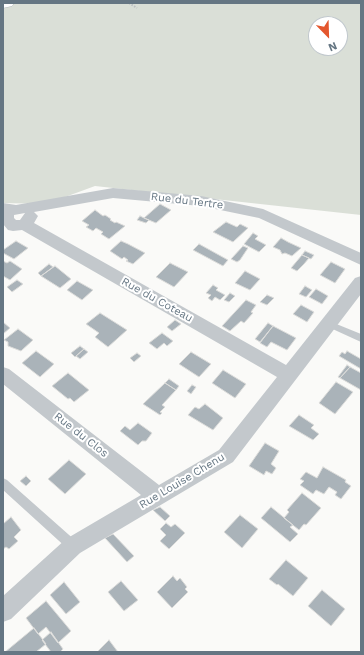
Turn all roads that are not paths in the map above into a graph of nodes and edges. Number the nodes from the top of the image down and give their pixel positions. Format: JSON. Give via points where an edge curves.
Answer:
{"nodes":[{"id":1,"x":7,"y":3,"type":"edge"},
{"id":2,"x":3,"y":4,"type":"edge"},
{"id":3,"x":30,"y":207,"type":"junction"},
{"id":4,"x":5,"y":208,"type":"edge"},
{"id":5,"x":13,"y":228,"type":"edge"},
{"id":6,"x":361,"y":259,"type":"edge"},
{"id":7,"x":361,"y":282,"type":"edge"},
{"id":8,"x":329,"y":324,"type":"junction"},
{"id":9,"x":361,"y":338,"type":"edge"},
{"id":10,"x":3,"y":374,"type":"edge"},
{"id":11,"x":289,"y":375,"type":"junction"},
{"id":12,"x":3,"y":483,"type":"edge"},
{"id":13,"x":158,"y":496,"type":"junction"},
{"id":14,"x":73,"y":546,"type":"junction"},
{"id":15,"x":3,"y":611,"type":"edge"}],
"edges":[{"from":1,"to":2,"type":"main road"},
{"from":3,"to":4,"type":"street","name":"Rue du Tertre","via":[[16,210]]},
{"from":3,"to":5,"type":"street","via":[[31,218]]},
{"from":3,"to":6,"type":"street","name":"Rue du Tertre","via":[[113,193],[201,202],[263,214]]},
{"from":4,"to":5,"type":"street","via":[[7,219]]},
{"from":5,"to":11,"type":"street","name":"Rue du Coteau"},
{"from":7,"to":8,"type":"street","name":"Rue Louise Chenu"},
{"from":8,"to":9,"type":"lane"},
{"from":8,"to":11,"type":"street","name":"Rue Louise Chenu"},
{"from":10,"to":13,"type":"street","name":"Rue du Clos"},
{"from":11,"to":13,"type":"street","name":"Rue Louise Chenu","via":[[226,456]]},
{"from":12,"to":14,"type":"lane"},
{"from":13,"to":14,"type":"street","name":"Rue Louise Chenu"},
{"from":14,"to":15,"type":"street","name":"Rue Louise Chenu"}]}
